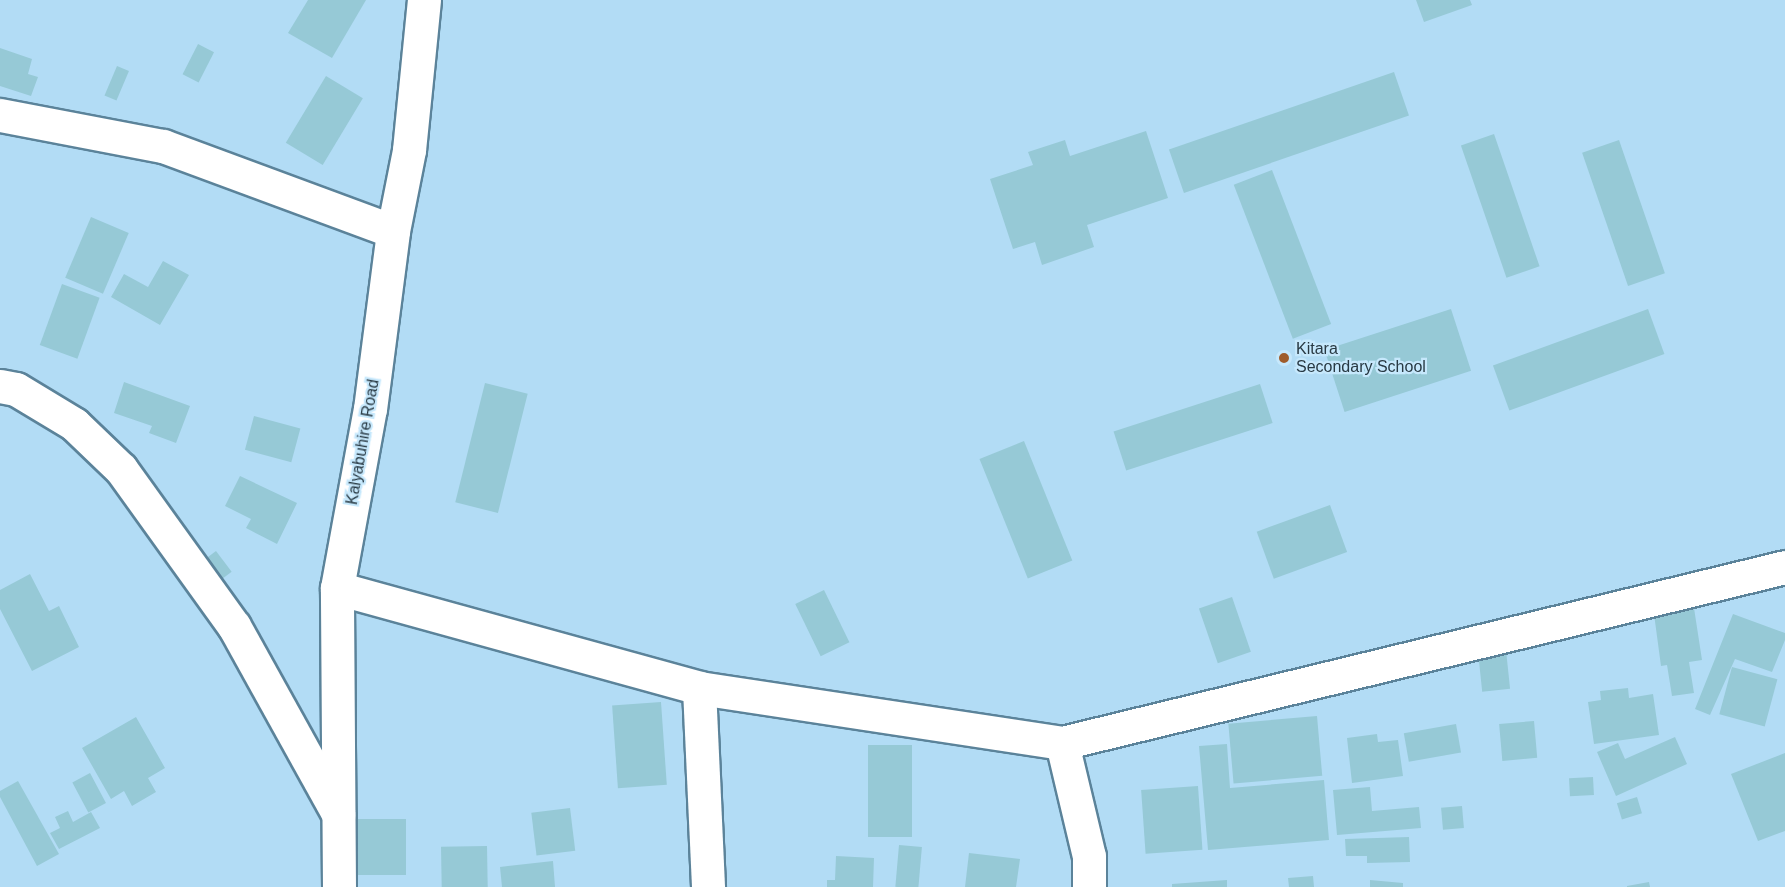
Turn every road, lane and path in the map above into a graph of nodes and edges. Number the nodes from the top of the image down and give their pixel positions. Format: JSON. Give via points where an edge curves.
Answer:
{"nodes":[{"id":1,"x":424,"y":0,"type":"edge"},
{"id":2,"x":0,"y":115,"type":"edge"},
{"id":3,"x":393,"y":231,"type":"junction"},
{"id":4,"x":0,"y":386,"type":"edge"},
{"id":5,"x":1785,"y":567,"type":"edge"},
{"id":6,"x":337,"y":588,"type":"junction"},
{"id":7,"x":699,"y":688,"type":"junction"},
{"id":8,"x":1062,"y":743,"type":"junction"},
{"id":9,"x":340,"y":818,"type":"junction"},
{"id":10,"x":339,"y":887,"type":"edge"},
{"id":11,"x":708,"y":887,"type":"edge"},
{"id":12,"x":1089,"y":887,"type":"edge"}],
"edges":[{"from":1,"to":3,"type":"street","name":"Kalyabuhire Road","via":[[410,150]]},
{"from":2,"to":3,"type":"street","via":[[163,146]]},
{"from":3,"to":6,"type":"street","name":"Kalyabuhire Road","via":[[370,409]]},
{"from":4,"to":9,"type":"street","via":[[16,389],[74,424],[121,469],[234,626]]},
{"from":5,"to":8,"type":"street"},
{"from":6,"to":7,"type":"street"},
{"from":6,"to":9,"type":"street","name":"Kalyabuhire Road"},
{"from":7,"to":8,"type":"street"},
{"from":7,"to":11,"type":"street"},
{"from":8,"to":12,"type":"street","via":[[1089,856]]},
{"from":9,"to":10,"type":"street","name":"Kalyabuhire Road"}]}
